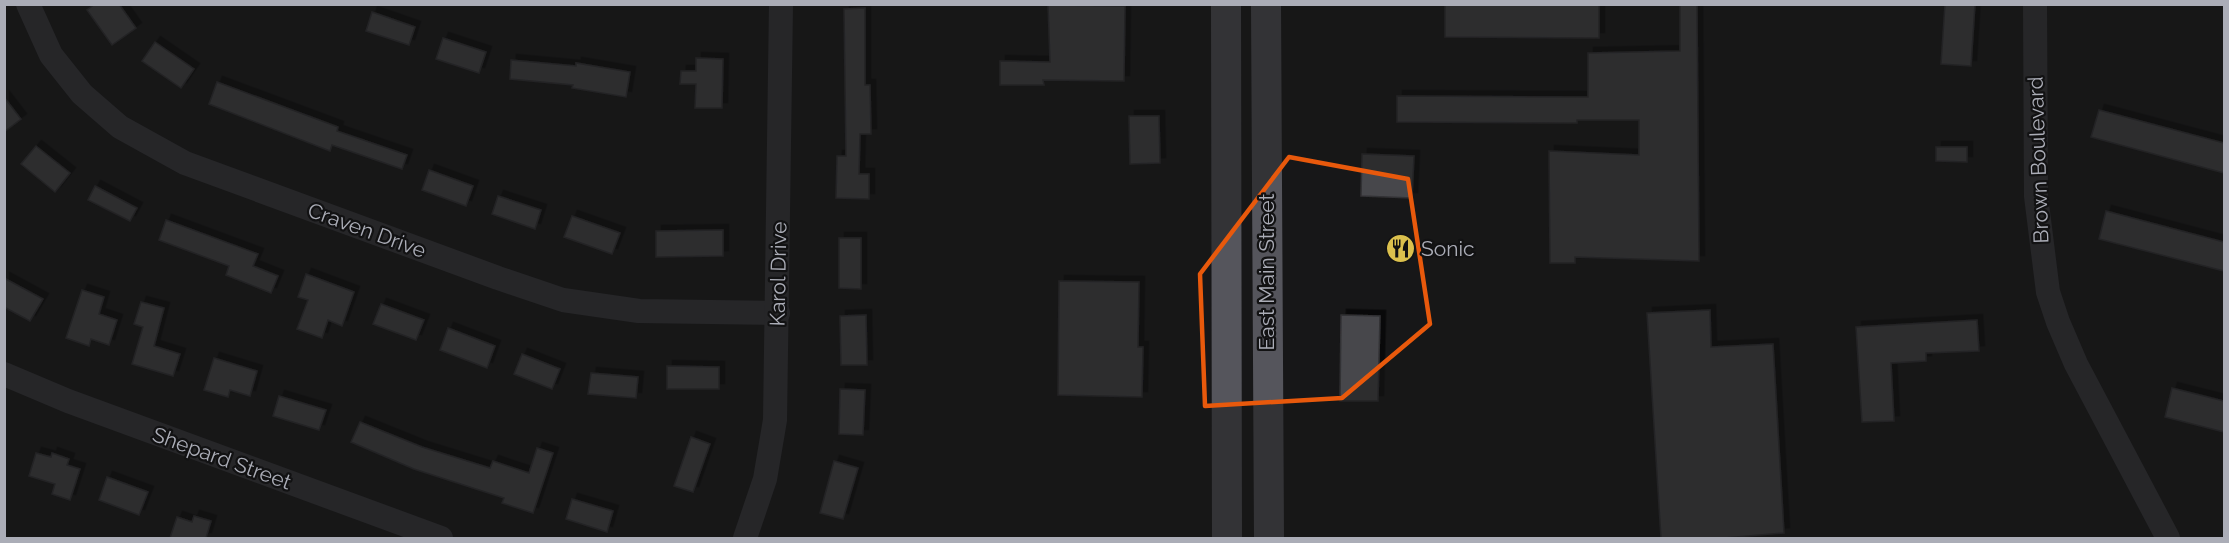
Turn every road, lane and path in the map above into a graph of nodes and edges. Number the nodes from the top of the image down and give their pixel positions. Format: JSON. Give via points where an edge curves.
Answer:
{"nodes":[{"id":1,"x":28,"y":4,"type":"edge"},
{"id":2,"x":781,"y":4,"type":"edge"},
{"id":3,"x":1226,"y":4,"type":"edge"},
{"id":4,"x":2035,"y":4,"type":"edge"},
{"id":5,"x":1264,"y":11,"type":"edge"},
{"id":6,"x":778,"y":313,"type":"junction"},
{"id":7,"x":4,"y":374,"type":"edge"},
{"id":8,"x":1266,"y":423,"type":"junction"},
{"id":9,"x":1226,"y":424,"type":"junction"},
{"id":10,"x":441,"y":538,"type":"edge"},
{"id":11,"x":745,"y":538,"type":"edge"},
{"id":12,"x":1227,"y":538,"type":"edge"},
{"id":13,"x":1269,"y":538,"type":"edge"},
{"id":14,"x":2168,"y":538,"type":"edge"}],
"edges":[{"from":1,"to":6,"type":"street","name":"Craven Drive","via":[[51,56],[82,94],[120,127],[185,163],[563,300],[639,311]]},
{"from":2,"to":6,"type":"street","name":"Karol Drive"},
{"from":3,"to":9,"type":"main road","name":"East Main Street"},
{"from":4,"to":14,"type":"street","name":"Brown Boulevard","via":[[2036,196],[2048,292],[2076,364]]},
{"from":5,"to":8,"type":"main road","name":"East Main Street"},
{"from":6,"to":11,"type":"street","name":"Karol Drive","via":[[772,447]]},
{"from":7,"to":10,"type":"street","name":"Shepard Street"},
{"from":8,"to":9,"type":"main road"},
{"from":8,"to":13,"type":"main road","name":"East Main Street"},
{"from":9,"to":12,"type":"main road","name":"East Main Street"}]}
